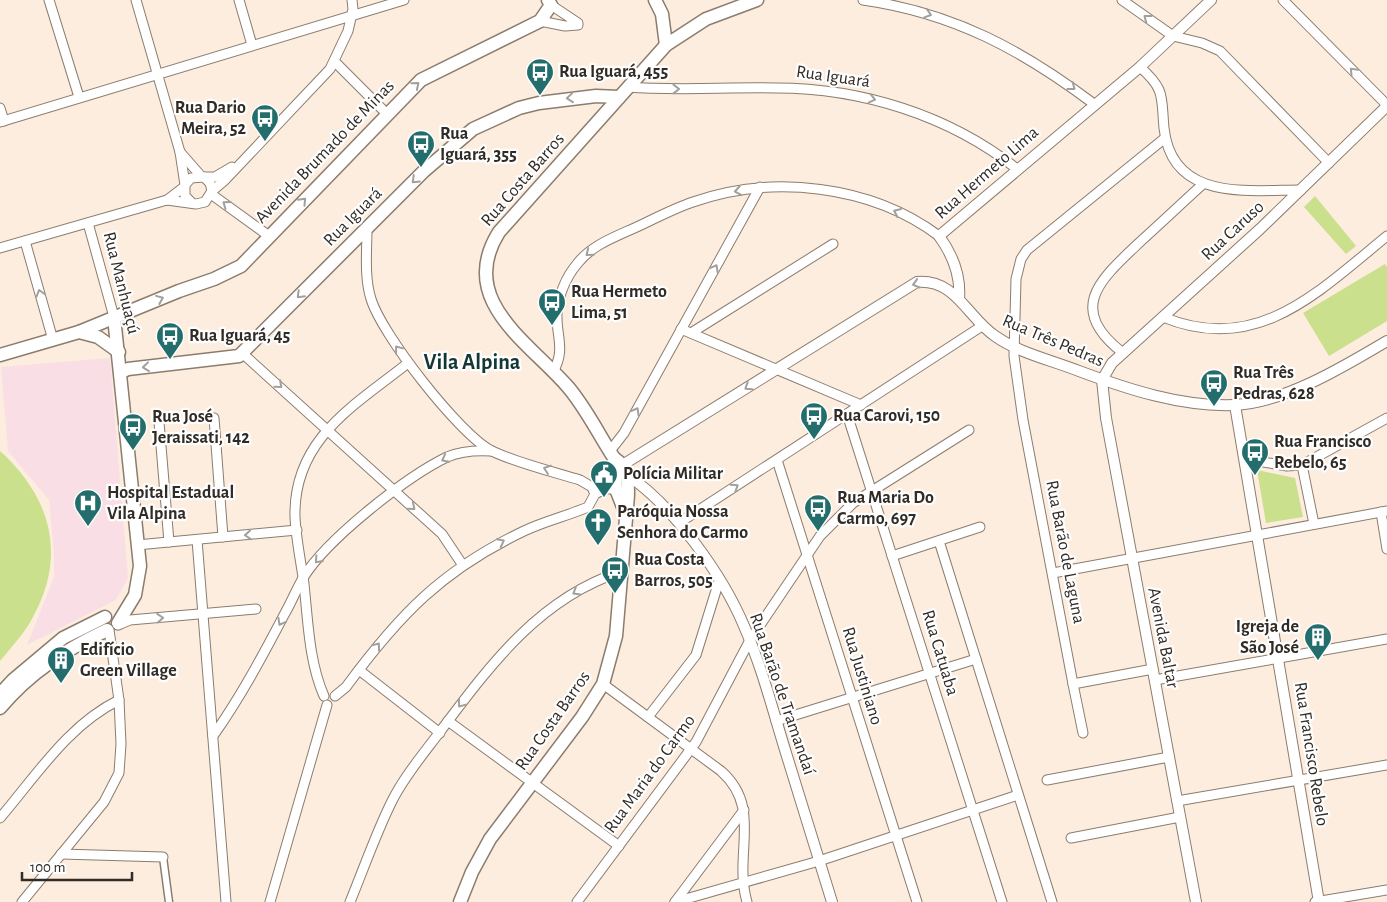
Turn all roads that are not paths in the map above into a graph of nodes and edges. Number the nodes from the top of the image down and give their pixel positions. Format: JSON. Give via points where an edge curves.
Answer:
{"nodes":[{"id":1,"x":49,"y":0,"type":"edge"},
{"id":2,"x":136,"y":0,"type":"edge"},
{"id":3,"x":239,"y":0,"type":"edge"},
{"id":4,"x":352,"y":0,"type":"edge"},
{"id":5,"x":404,"y":0,"type":"edge"},
{"id":6,"x":655,"y":0,"type":"edge"},
{"id":7,"x":757,"y":0,"type":"edge"},
{"id":8,"x":863,"y":0,"type":"edge"},
{"id":9,"x":1122,"y":0,"type":"edge"},
{"id":10,"x":1211,"y":0,"type":"edge"},
{"id":11,"x":1283,"y":0,"type":"edge"},
{"id":12,"x":549,"y":2,"type":"edge"},
{"id":13,"x":352,"y":15,"type":"junction"},
{"id":14,"x":540,"y":21,"type":"junction"},
{"id":15,"x":1172,"y":36,"type":"junction"},
{"id":16,"x":252,"y":45,"type":"junction"},
{"id":17,"x":666,"y":45,"type":"junction"},
{"id":18,"x":334,"y":62,"type":"junction"},
{"id":19,"x":1140,"y":67,"type":"junction"},
{"id":20,"x":158,"y":73,"type":"junction"},
{"id":21,"x":623,"y":92,"type":"junction"},
{"id":22,"x":79,"y":97,"type":"junction"},
{"id":23,"x":1094,"y":104,"type":"junction"},
{"id":24,"x":1387,"y":105,"type":"edge"},
{"id":25,"x":0,"y":108,"type":"edge"},
{"id":26,"x":387,"y":114,"type":"junction"},
{"id":27,"x":2,"y":121,"type":"edge"},
{"id":28,"x":1165,"y":138,"type":"junction"},
{"id":29,"x":180,"y":152,"type":"junction"},
{"id":30,"x":1329,"y":163,"type":"junction"},
{"id":31,"x":239,"y":164,"type":"junction"},
{"id":32,"x":1017,"y":168,"type":"junction"},
{"id":33,"x":202,"y":177,"type":"junction"},
{"id":34,"x":1203,"y":184,"type":"junction"},
{"id":35,"x":184,"y":186,"type":"junction"},
{"id":36,"x":760,"y":187,"type":"junction"},
{"id":37,"x":1301,"y":190,"type":"junction"},
{"id":38,"x":211,"y":192,"type":"junction"},
{"id":39,"x":167,"y":200,"type":"junction"},
{"id":40,"x":191,"y":202,"type":"junction"},
{"id":41,"x":88,"y":223,"type":"junction"},
{"id":42,"x":367,"y":227,"type":"junction"},
{"id":43,"x":269,"y":236,"type":"junction"},
{"id":44,"x":939,"y":236,"type":"junction"},
{"id":45,"x":1387,"y":236,"type":"edge"},
{"id":46,"x":25,"y":241,"type":"junction"},
{"id":47,"x":833,"y":244,"type":"dead end"},
{"id":48,"x":0,"y":248,"type":"edge"},
{"id":49,"x":959,"y":299,"type":"junction"},
{"id":50,"x":114,"y":317,"type":"junction"},
{"id":51,"x":1163,"y":317,"type":"junction"},
{"id":52,"x":982,"y":326,"type":"junction"},
{"id":53,"x":681,"y":329,"type":"junction"},
{"id":54,"x":80,"y":332,"type":"junction"},
{"id":55,"x":691,"y":333,"type":"junction"},
{"id":56,"x":52,"y":337,"type":"junction"},
{"id":57,"x":1387,"y":341,"type":"edge"},
{"id":58,"x":1013,"y":346,"type":"junction"},
{"id":59,"x":0,"y":349,"type":"edge"},
{"id":60,"x":119,"y":352,"type":"junction"},
{"id":61,"x":242,"y":353,"type":"junction"},
{"id":62,"x":1123,"y":353,"type":"junction"},
{"id":63,"x":0,"y":355,"type":"edge"},
{"id":64,"x":408,"y":363,"type":"junction"},
{"id":65,"x":776,"y":369,"type":"junction"},
{"id":66,"x":121,"y":372,"type":"junction"},
{"id":67,"x":553,"y":372,"type":"junction"},
{"id":68,"x":1102,"y":380,"type":"junction"},
{"id":69,"x":860,"y":405,"type":"junction"},
{"id":70,"x":1235,"y":405,"type":"junction"},
{"id":71,"x":847,"y":414,"type":"junction"},
{"id":72,"x":214,"y":418,"type":"dead end"},
{"id":73,"x":1387,"y":418,"type":"edge"},
{"id":74,"x":159,"y":422,"type":"dead end"},
{"id":75,"x":327,"y":428,"type":"junction"},
{"id":76,"x":969,"y":430,"type":"dead end"},
{"id":77,"x":492,"y":451,"type":"junction"},
{"id":78,"x":1245,"y":459,"type":"junction"},
{"id":79,"x":777,"y":460,"type":"junction"},
{"id":80,"x":617,"y":464,"type":"junction"},
{"id":81,"x":1302,"y":465,"type":"junction"},
{"id":82,"x":622,"y":489,"type":"junction"},
{"id":83,"x":871,"y":490,"type":"junction"},
{"id":84,"x":593,"y":491,"type":"junction"},
{"id":85,"x":648,"y":491,"type":"junction"},
{"id":86,"x":394,"y":492,"type":"junction"},
{"id":87,"x":1384,"y":512,"type":"edge"},
{"id":88,"x":679,"y":523,"type":"junction"},
{"id":89,"x":1314,"y":524,"type":"junction"},
{"id":90,"x":980,"y":527,"type":"dead end"},
{"id":91,"x":297,"y":530,"type":"junction"},
{"id":92,"x":1258,"y":535,"type":"junction"},
{"id":93,"x":223,"y":537,"type":"junction"},
{"id":94,"x":197,"y":540,"type":"junction"},
{"id":95,"x":939,"y":541,"type":"junction"},
{"id":96,"x":169,"y":542,"type":"junction"},
{"id":97,"x":1387,"y":549,"type":"edge"},
{"id":98,"x":138,"y":551,"type":"junction"},
{"id":99,"x":807,"y":553,"type":"junction"},
{"id":100,"x":892,"y":556,"type":"junction"},
{"id":101,"x":1132,"y":560,"type":"junction"},
{"id":102,"x":462,"y":564,"type":"junction"},
{"id":103,"x":620,"y":572,"type":"junction"},
{"id":104,"x":1053,"y":573,"type":"junction"},
{"id":105,"x":303,"y":578,"type":"junction"},
{"id":106,"x":719,"y":581,"type":"junction"},
{"id":107,"x":256,"y":609,"type":"dead end"},
{"id":108,"x":203,"y":614,"type":"junction"},
{"id":109,"x":112,"y":624,"type":"junction"},
{"id":110,"x":1387,"y":639,"type":"edge"},
{"id":111,"x":750,"y":640,"type":"junction"},
{"id":112,"x":1279,"y":658,"type":"junction"},
{"id":113,"x":976,"y":659,"type":"junction"},
{"id":114,"x":1153,"y":669,"type":"junction"},
{"id":115,"x":359,"y":670,"type":"junction"},
{"id":116,"x":929,"y":673,"type":"junction"},
{"id":117,"x":1154,"y":680,"type":"junction"},
{"id":118,"x":603,"y":684,"type":"junction"},
{"id":119,"x":1073,"y":684,"type":"junction"},
{"id":120,"x":0,"y":694,"type":"edge"},
{"id":121,"x":852,"y":697,"type":"junction"},
{"id":122,"x":119,"y":700,"type":"junction"},
{"id":123,"x":325,"y":700,"type":"junction"},
{"id":124,"x":0,"y":708,"type":"edge"},
{"id":125,"x":648,"y":717,"type":"junction"},
{"id":126,"x":448,"y":721,"type":"junction"},
{"id":127,"x":776,"y":721,"type":"junction"},
{"id":128,"x":440,"y":733,"type":"junction"},
{"id":129,"x":1083,"y":733,"type":"dead end"},
{"id":130,"x":213,"y":736,"type":"junction"},
{"id":131,"x":691,"y":749,"type":"junction"},
{"id":132,"x":1169,"y":757,"type":"junction"},
{"id":133,"x":1387,"y":765,"type":"edge"},
{"id":134,"x":1299,"y":779,"type":"junction"},
{"id":135,"x":1047,"y":780,"type":"dead end"},
{"id":136,"x":532,"y":782,"type":"junction"},
{"id":137,"x":1018,"y":795,"type":"junction"},
{"id":138,"x":1177,"y":801,"type":"junction"},
{"id":139,"x":744,"y":810,"type":"junction"},
{"id":140,"x":972,"y":810,"type":"junction"},
{"id":141,"x":1180,"y":817,"type":"junction"},
{"id":142,"x":0,"y":818,"type":"edge"},
{"id":143,"x":895,"y":834,"type":"junction"},
{"id":144,"x":1070,"y":838,"type":"dead end"},
{"id":145,"x":619,"y":846,"type":"junction"},
{"id":146,"x":61,"y":854,"type":"junction"},
{"id":147,"x":163,"y":857,"type":"joint"},
{"id":148,"x":819,"y":860,"type":"junction"},
{"id":149,"x":743,"y":884,"type":"junction"},
{"id":150,"x":1387,"y":890,"type":"edge"},
{"id":151,"x":353,"y":901,"type":"edge"},
{"id":152,"x":22,"y":902,"type":"edge"},
{"id":153,"x":169,"y":902,"type":"edge"},
{"id":154,"x":226,"y":902,"type":"edge"},
{"id":155,"x":270,"y":902,"type":"edge"},
{"id":156,"x":460,"y":902,"type":"edge"},
{"id":157,"x":577,"y":902,"type":"edge"},
{"id":158,"x":675,"y":902,"type":"edge"},
{"id":159,"x":747,"y":902,"type":"edge"},
{"id":160,"x":832,"y":902,"type":"edge"},
{"id":161,"x":917,"y":902,"type":"edge"},
{"id":162,"x":1002,"y":902,"type":"edge"},
{"id":163,"x":1052,"y":902,"type":"edge"},
{"id":164,"x":1196,"y":902,"type":"edge"},
{"id":165,"x":1318,"y":902,"type":"edge"}],
"edges":[{"from":1,"to":22,"type":"street"},
{"from":2,"to":20,"type":"street"},
{"from":3,"to":16,"type":"street"},
{"from":4,"to":13,"type":"street"},
{"from":5,"to":13,"type":"street"},
{"from":6,"to":17,"type":"main road","via":[[662,14]]},
{"from":7,"to":17,"type":"main road","name":"Rua Costa Barros","via":[[706,19]]},
{"from":8,"to":23,"type":"street","one_way":true,"via":[[911,8],[990,38],[1041,65]]},
{"from":15,"to":9,"type":"street","one_way":true},
{"from":10,"to":15,"type":"street","name":"Rua Hermeto Lima"},
{"from":24,"to":11,"type":"street","one_way":true},
{"from":12,"to":14,"type":"main road","name":"Avenida Brumado de Minas"},
{"from":12,"to":14,"type":"street","via":[[578,26]]},
{"from":13,"to":16,"type":"street"},
{"from":13,"to":18,"type":"street"},
{"from":26,"to":14,"type":"main road","name":"Avenida Brumado de Minas","one_way":true,"via":[[431,74]]},
{"from":15,"to":19,"type":"street","name":"Rua Hermeto Lima"},
{"from":15,"to":30,"type":"street","via":[[1220,51]]},
{"from":16,"to":20,"type":"street"},
{"from":17,"to":21,"type":"main road","name":"Rua Costa Barros"},
{"from":18,"to":26,"type":"street"},
{"from":18,"to":31,"type":"street"},
{"from":19,"to":23,"type":"street","name":"Rua Hermeto Lima"},
{"from":19,"to":28,"type":"street","via":[[1161,91]]},
{"from":20,"to":22,"type":"street"},
{"from":20,"to":29,"type":"street"},
{"from":21,"to":32,"type":"street","name":"Rua Iguará","one_way":true,"via":[[801,88],[850,94],[926,116],[982,145]]},
{"from":21,"to":42,"type":"main road","name":"Rua Iguará","one_way":true,"via":[[539,103],[519,108],[473,129],[426,168]]},
{"from":21,"to":67,"type":"main road","name":"Rua Costa Barros","via":[[499,232],[486,260],[484,271],[488,289],[502,317]]},
{"from":22,"to":27,"type":"street"},
{"from":23,"to":32,"type":"street","name":"Rua Hermeto Lima"},
{"from":24,"to":30,"type":"street","name":"Rua Caruso"},
{"from":25,"to":27,"type":"street"},
{"from":43,"to":26,"type":"main road","name":"Avenida Brumado de Minas","one_way":true},
{"from":28,"to":34,"type":"street","via":[[1181,167]]},
{"from":28,"to":58,"type":"street","name":"Rua Barão de Laguna","via":[[1027,250],[1017,270]]},
{"from":29,"to":33,"type":"street"},
{"from":29,"to":35,"type":"street"},
{"from":30,"to":37,"type":"street","name":"Rua Caruso"},
{"from":31,"to":33,"type":"street","via":[[215,177]]},
{"from":31,"to":38,"type":"street"},
{"from":32,"to":44,"type":"street","name":"Rua Hermeto Lima"},
{"from":33,"to":35,"type":"street","via":[[191,178]]},
{"from":33,"to":38,"type":"street","via":[[210,183]]},
{"from":34,"to":37,"type":"street","via":[[1223,189]]},
{"from":34,"to":62,"type":"street","via":[[1115,265],[1096,289],[1094,309],[1099,330]]},
{"from":35,"to":39,"type":"street"},
{"from":35,"to":40,"type":"street","via":[[185,196]]},
{"from":44,"to":36,"type":"street","name":"Rua Hermeto Lima","one_way":true,"via":[[904,215],[869,201],[815,189]]},
{"from":53,"to":36,"type":"street","one_way":true},
{"from":36,"to":67,"type":"street","name":"Rua Hermeto Lima","one_way":true,"via":[[693,201],[590,250],[571,272],[560,298],[557,313],[561,356]]},
{"from":37,"to":51,"type":"street","name":"Rua Caruso"},
{"from":38,"to":40,"type":"street","via":[[205,202]]},
{"from":43,"to":38,"type":"street","one_way":true},
{"from":39,"to":40,"type":"street"},
{"from":39,"to":41,"type":"street"},
{"from":41,"to":46,"type":"street"},
{"from":41,"to":50,"type":"street","name":"Rua Manhuaçú"},
{"from":42,"to":61,"type":"main road","name":"Rua Iguará","one_way":true},
{"from":64,"to":42,"type":"street","one_way":true,"via":[[388,336],[371,298]]},
{"from":50,"to":43,"type":"main road","name":"Avenida Brumado de Minas","one_way":true,"via":[[232,272]]},
{"from":44,"to":49,"type":"street","via":[[955,265]]},
{"from":45,"to":51,"type":"street","via":[[1297,305],[1270,319],[1243,327],[1208,330]]},
{"from":46,"to":48,"type":"street"},
{"from":56,"to":46,"type":"street","one_way":true},
{"from":47,"to":55,"type":"street"},
{"from":49,"to":52,"type":"street","name":"Rua Três Pedras"},
{"from":49,"to":65,"type":"street","name":"Rua Três Pedras","one_way":true,"via":[[943,286],[917,282]]},
{"from":50,"to":54,"type":"main road","name":"Avenida Brumado de Minas"},
{"from":50,"to":56,"type":"main road","name":"Avenida Brumado de Minas","via":[[98,318]]},
{"from":50,"to":60,"type":"main road","name":"Rua Manhuaçú"},
{"from":51,"to":62,"type":"street","name":"Rua Caruso"},
{"from":52,"to":58,"type":"street","name":"Rua Três Pedras"},
{"from":52,"to":69,"type":"street"},
{"from":53,"to":55,"type":"street"},
{"from":80,"to":53,"type":"street","one_way":true,"via":[[624,433]]},
{"from":54,"to":56,"type":"main road","name":"Avenida Brumado de Minas"},
{"from":54,"to":60,"type":"main road","via":[[98,337]]},
{"from":55,"to":65,"type":"street"},
{"from":56,"to":59,"type":"main road","name":"Avenida Brumado de Minas"},
{"from":56,"to":63,"type":"main road","name":"Avenida Brumado de Minas"},
{"from":57,"to":70,"type":"street","name":"Rua Três Pedras","via":[[1338,370],[1296,389]]},
{"from":58,"to":68,"type":"street","name":"Rua Três Pedras"},
{"from":58,"to":104,"type":"street","name":"Rua Barão de Laguna","via":[[1023,420]]},
{"from":60,"to":66,"type":"main road","name":"Rua Manhuaçú"},
{"from":61,"to":66,"type":"main road","one_way":true,"via":[[231,358]]},
{"from":61,"to":75,"type":"street","one_way":true},
{"from":62,"to":68,"type":"street","name":"Rua Caruso","via":[[1112,363]]},
{"from":64,"to":75,"type":"street"},
{"from":64,"to":77,"type":"street","via":[[469,434]]},
{"from":65,"to":69,"type":"street"},
{"from":65,"to":80,"type":"street","name":"Rua Três Pedras","one_way":true},
{"from":66,"to":98,"type":"main road","name":"Rua Manhuaçú"},
{"from":67,"to":80,"type":"main road","name":"Rua Costa Barros","via":[[569,388]]},
{"from":68,"to":70,"type":"street","name":"Rua Três Pedras","via":[[1168,398]]},
{"from":68,"to":101,"type":"street","name":"Avenida Baltar"},
{"from":69,"to":71,"type":"street"},
{"from":70,"to":78,"type":"street","name":"Rua Francisco Rebelo"},
{"from":71,"to":79,"type":"street"},
{"from":71,"to":83,"type":"street","name":"Rua Catuaba"},
{"from":72,"to":93,"type":"street"},
{"from":73,"to":81,"type":"street"},
{"from":74,"to":96,"type":"street"},
{"from":75,"to":86,"type":"street"},
{"from":75,"to":91,"type":"street","via":[[301,474],[296,502]]},
{"from":76,"to":83,"type":"street","name":"Rua Maria do Carmo"},
{"from":84,"to":77,"type":"street","one_way":true,"via":[[580,480]]},
{"from":77,"to":86,"type":"street","one_way":true,"via":[[476,450],[447,457]]},
{"from":78,"to":81,"type":"street","via":[[1287,466]]},
{"from":78,"to":92,"type":"street","name":"Rua Francisco Rebelo"},
{"from":88,"to":79,"type":"street","one_way":true},
{"from":79,"to":99,"type":"street","name":"Rua Justiniano"},
{"from":80,"to":82,"type":"main road","name":"Rua Costa Barros"},
{"from":80,"to":84,"type":"street"},
{"from":80,"to":85,"type":"street","name":"Rua Barão de Tramandaí"},
{"from":81,"to":89,"type":"street"},
{"from":82,"to":84,"type":"street"},
{"from":82,"to":85,"type":"street"},
{"from":82,"to":103,"type":"main road","name":"Rua Costa Barros","via":[[625,512]]},
{"from":83,"to":99,"type":"street","name":"Rua Maria do Carmo","via":[[838,516]]},
{"from":83,"to":100,"type":"street","name":"Rua Catuaba"},
{"from":102,"to":84,"type":"street","one_way":true,"via":[[526,530],[591,504]]},
{"from":85,"to":88,"type":"street","name":"Rua Barão de Tramandaí"},
{"from":86,"to":102,"type":"street","one_way":true,"via":[[442,534]]},
{"from":86,"to":105,"type":"street","one_way":true,"via":[[349,529]]},
{"from":87,"to":89,"type":"street"},
{"from":87,"to":97,"type":"street"},
{"from":88,"to":106,"type":"street","name":"Rua Barão de Tramandaí"},
{"from":89,"to":92,"type":"street"},
{"from":90,"to":95,"type":"street"},
{"from":91,"to":93,"type":"street","one_way":true},
{"from":91,"to":105,"type":"street"},
{"from":92,"to":101,"type":"street"},
{"from":92,"to":112,"type":"street","name":"Rua Francisco Rebelo"},
{"from":93,"to":94,"type":"street"},
{"from":94,"to":96,"type":"street"},
{"from":94,"to":108,"type":"street"},
{"from":95,"to":100,"type":"street"},
{"from":95,"to":113,"type":"street"},
{"from":96,"to":98,"type":"street"},
{"from":98,"to":109,"type":"main road","via":[[126,599]]},
{"from":99,"to":111,"type":"street","name":"Rua Maria do Carmo"},
{"from":99,"to":121,"type":"street","name":"Rua Justiniano"},
{"from":100,"to":116,"type":"street","name":"Rua Catuaba"},
{"from":101,"to":104,"type":"street"},
{"from":101,"to":114,"type":"street","name":"Avenida Baltar"},
{"from":115,"to":102,"type":"street","one_way":true,"via":[[420,598]]},
{"from":103,"to":118,"type":"main road","name":"Rua Costa Barros","via":[[616,636]]},
{"from":103,"to":126,"type":"street","one_way":true,"via":[[585,586],[531,623],[497,657]]},
{"from":104,"to":119,"type":"street","name":"Rua Barão de Laguna"},
{"from":105,"to":123,"type":"street","via":[[318,683]]},
{"from":105,"to":130,"type":"street","one_way":true,"via":[[239,698]]},
{"from":106,"to":111,"type":"street","name":"Rua Barão de Tramandaí"},
{"from":106,"to":125,"type":"street","via":[[698,650]]},
{"from":107,"to":108,"type":"street"},
{"from":109,"to":108,"type":"street","one_way":true},
{"from":108,"to":130,"type":"street"},
{"from":109,"to":120,"type":"main road","via":[[62,638]]},
{"from":109,"to":122,"type":"street"},
{"from":109,"to":124,"type":"main road","via":[[34,672]]},
{"from":110,"to":112,"type":"street"},
{"from":111,"to":127,"type":"street","name":"Rua Barão de Tramandaí"},
{"from":111,"to":131,"type":"street","name":"Rua Maria do Carmo","via":[[709,721]]},
{"from":112,"to":117,"type":"street"},
{"from":112,"to":134,"type":"street","name":"Rua Francisco Rebelo"},
{"from":113,"to":116,"type":"street"},
{"from":113,"to":137,"type":"street"},
{"from":114,"to":117,"type":"street","name":"Avenida Baltar"},
{"from":114,"to":119,"type":"street"},
{"from":115,"to":123,"type":"street","via":[[335,696],[334,704]]},
{"from":115,"to":128,"type":"street"},
{"from":116,"to":121,"type":"street"},
{"from":116,"to":140,"type":"street","name":"Rua Catuaba"},
{"from":117,"to":132,"type":"street","name":"Avenida Baltar"},
{"from":118,"to":125,"type":"street"},
{"from":118,"to":136,"type":"main road","name":"Rua Costa Barros"},
{"from":119,"to":129,"type":"street","name":"Rua Barão de Laguna"},
{"from":121,"to":127,"type":"street"},
{"from":121,"to":143,"type":"street","name":"Rua Justiniano"},
{"from":122,"to":142,"type":"street","via":[[87,719],[71,734]]},
{"from":122,"to":146,"type":"street","via":[[119,773],[104,802]]},
{"from":123,"to":155,"type":"street"},
{"from":125,"to":131,"type":"street"},
{"from":126,"to":128,"type":"street"},
{"from":126,"to":136,"type":"street"},
{"from":127,"to":148,"type":"street","name":"Rua Barão de Tramandaí"},
{"from":128,"to":151,"type":"street","via":[[393,800]]},
{"from":130,"to":154,"type":"street"},
{"from":131,"to":139,"type":"street","via":[[729,778],[741,795]]},
{"from":131,"to":145,"type":"street","name":"Rua Maria do Carmo"},
{"from":132,"to":135,"type":"street"},
{"from":132,"to":138,"type":"street","name":"Avenida Baltar"},
{"from":133,"to":134,"type":"street"},
{"from":134,"to":138,"type":"street"},
{"from":134,"to":165,"type":"street","name":"Rua Francisco Rebelo"},
{"from":136,"to":145,"type":"street"},
{"from":136,"to":156,"type":"main road","name":"Rua Costa Barros","via":[[490,839]]},
{"from":137,"to":140,"type":"street"},
{"from":137,"to":163,"type":"street"},
{"from":138,"to":141,"type":"street","name":"Avenida Baltar"},
{"from":139,"to":149,"type":"street"},
{"from":139,"to":158,"type":"street"},
{"from":140,"to":143,"type":"street"},
{"from":140,"to":162,"type":"street","name":"Rua Catuaba"},
{"from":141,"to":144,"type":"street"},
{"from":141,"to":164,"type":"street","name":"Avenida Baltar"},
{"from":143,"to":148,"type":"street"},
{"from":143,"to":161,"type":"street","name":"Rua Justiniano"},
{"from":145,"to":157,"type":"street","name":"Rua Maria do Carmo"},
{"from":146,"to":147,"type":"street"},
{"from":146,"to":152,"type":"street"},
{"from":147,"to":153,"type":"street"},
{"from":148,"to":149,"type":"street"},
{"from":148,"to":160,"type":"street","name":"Rua Barão de Tramandaí"},
{"from":149,"to":158,"type":"street"},
{"from":149,"to":159,"type":"street"},
{"from":150,"to":165,"type":"street"}]}
